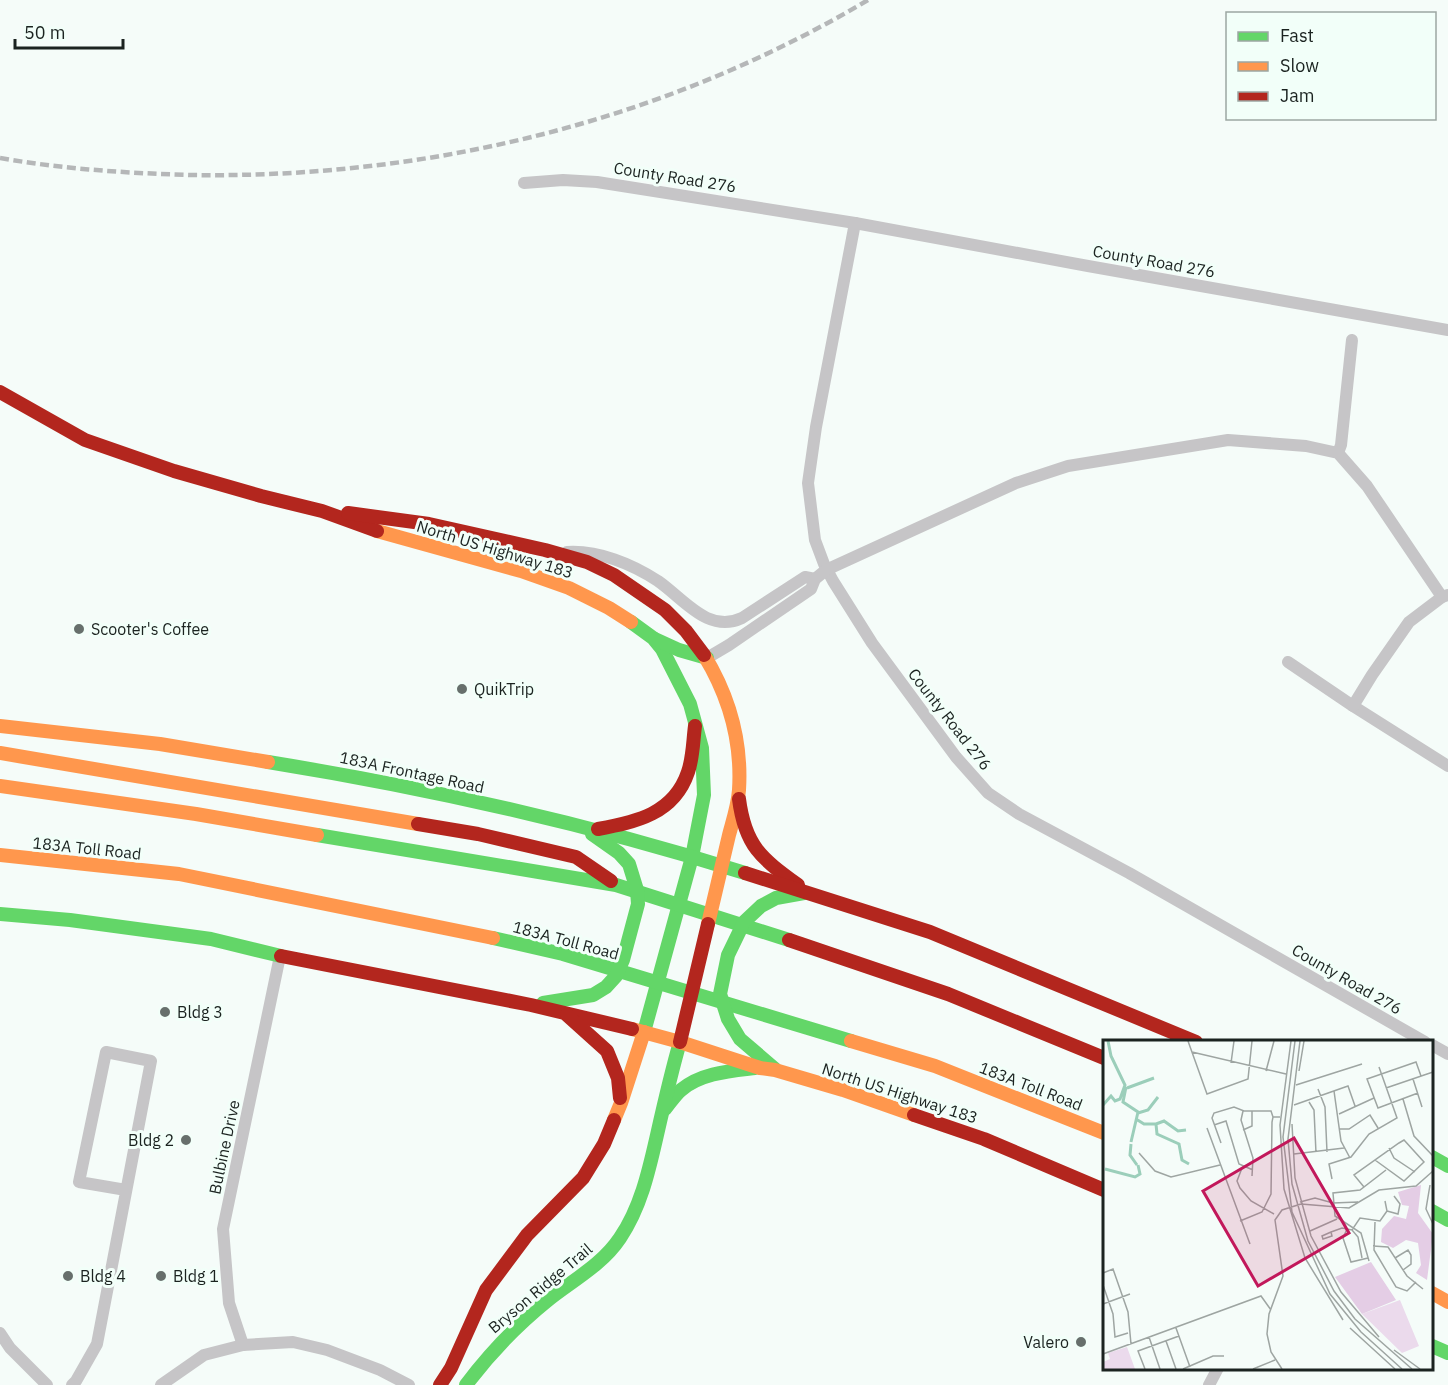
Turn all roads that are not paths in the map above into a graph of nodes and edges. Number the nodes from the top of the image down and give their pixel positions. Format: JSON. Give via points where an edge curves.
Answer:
{"nodes":[{"id":1,"x":524,"y":183,"type":"dead end"},
{"id":2,"x":855,"y":223,"type":"junction"},
{"id":3,"x":1448,"y":330,"type":"edge"},
{"id":4,"x":1352,"y":340,"type":"dead end"},
{"id":5,"x":0,"y":392,"type":"edge"},
{"id":6,"x":1338,"y":453,"type":"junction"},
{"id":7,"x":322,"y":511,"type":"junction"},
{"id":8,"x":555,"y":552,"type":"junction"},
{"id":9,"x":826,"y":570,"type":"junction"},
{"id":10,"x":815,"y":579,"type":"junction"},
{"id":11,"x":1445,"y":596,"type":"edge"},
{"id":12,"x":653,"y":639,"type":"junction"},
{"id":13,"x":707,"y":658,"type":"junction"},
{"id":14,"x":1288,"y":662,"type":"dead end"},
{"id":15,"x":1353,"y":706,"type":"junction"},
{"id":16,"x":695,"y":722,"type":"junction"},
{"id":17,"x":0,"y":726,"type":"edge"},
{"id":18,"x":0,"y":753,"type":"edge"},
{"id":19,"x":1448,"y":766,"type":"edge"},
{"id":20,"x":0,"y":786,"type":"edge"},
{"id":21,"x":739,"y":793,"type":"junction"},
{"id":22,"x":589,"y":829,"type":"junction"},
{"id":23,"x":0,"y":855,"type":"edge"},
{"id":24,"x":692,"y":857,"type":"junction"},
{"id":25,"x":721,"y":866,"type":"junction"},
{"id":26,"x":616,"y":885,"type":"junction"},
{"id":27,"x":808,"y":893,"type":"junction"},
{"id":28,"x":0,"y":914,"type":"edge"},
{"id":29,"x":280,"y":956,"type":"junction"},
{"id":30,"x":531,"y":1005,"type":"junction"},
{"id":31,"x":564,"y":1012,"type":"junction"},
{"id":32,"x":644,"y":1032,"type":"junction"},
{"id":33,"x":1194,"y":1040,"type":"edge"},
{"id":34,"x":1423,"y":1040,"type":"edge"},
{"id":35,"x":680,"y":1042,"type":"junction"},
{"id":36,"x":1433,"y":1046,"type":"edge"},
{"id":37,"x":1448,"y":1054,"type":"edge"},
{"id":38,"x":1103,"y":1058,"type":"edge"},
{"id":39,"x":760,"y":1068,"type":"junction"},
{"id":40,"x":775,"y":1070,"type":"junction"},
{"id":41,"x":620,"y":1105,"type":"junction"},
{"id":42,"x":661,"y":1114,"type":"junction"},
{"id":43,"x":1103,"y":1134,"type":"edge"},
{"id":44,"x":1433,"y":1158,"type":"edge"},
{"id":45,"x":1448,"y":1166,"type":"edge"},
{"id":46,"x":126,"y":1190,"type":"junction"},
{"id":47,"x":1103,"y":1190,"type":"edge"},
{"id":48,"x":1433,"y":1212,"type":"edge"},
{"id":49,"x":1448,"y":1220,"type":"edge"},
{"id":50,"x":1433,"y":1294,"type":"edge"},
{"id":51,"x":1448,"y":1302,"type":"edge"},
{"id":52,"x":0,"y":1333,"type":"edge"},
{"id":53,"x":243,"y":1345,"type":"junction"},
{"id":54,"x":1433,"y":1347,"type":"edge"},
{"id":55,"x":1448,"y":1355,"type":"edge"},
{"id":56,"x":1217,"y":1370,"type":"edge"},
{"id":57,"x":47,"y":1385,"type":"edge"},
{"id":58,"x":72,"y":1385,"type":"edge"},
{"id":59,"x":161,"y":1385,"type":"edge"},
{"id":60,"x":409,"y":1385,"type":"edge"},
{"id":61,"x":440,"y":1385,"type":"edge"},
{"id":62,"x":466,"y":1385,"type":"edge"},
{"id":63,"x":1209,"y":1385,"type":"edge"}],
"edges":[{"from":1,"to":2,"type":"street","name":"County Road 276","via":[[597,182]]},
{"from":2,"to":3,"type":"street","name":"County Road 276"},
{"from":2,"to":9,"type":"street","name":"County Road 276","via":[[808,483],[814,540]]},
{"from":4,"to":6,"type":"street"},
{"from":5,"to":7,"type":"main road","name":"North US Highway 183","via":[[85,440],[186,475]]},
{"from":6,"to":9,"type":"street","via":[[1306,446],[1228,440],[1068,466],[1016,483]]},
{"from":6,"to":11,"type":"street","via":[[1367,486]]},
{"from":7,"to":8,"type":"main road","name":"North US Highway 183","via":[[430,525]]},
{"from":7,"to":12,"type":"main road","name":"North US Highway 183","via":[[374,531],[569,588],[609,608]]},
{"from":8,"to":10,"type":"street","via":[[582,551],[631,566],[660,582],[698,614],[720,622],[742,618],[805,577]]},
{"from":8,"to":13,"type":"main road","name":"North US Highway 183","via":[[614,574],[656,603],[676,620]]},
{"from":9,"to":10,"type":"street"},
{"from":9,"to":34,"type":"street","name":"County Road 276","via":[[872,643],[956,757],[988,793]]},
{"from":10,"to":13,"type":"street","via":[[811,589]]},
{"from":11,"to":15,"type":"street","via":[[1409,622]]},
{"from":12,"to":13,"type":"main road"},
{"from":12,"to":16,"type":"main road","name":"North US Highway 183","via":[[683,688]]},
{"from":13,"to":21,"type":"main road","name":"North US Highway 183","via":[[735,729],[741,764]]},
{"from":14,"to":15,"type":"street"},
{"from":15,"to":19,"type":"street"},
{"from":16,"to":22,"type":"main road","via":[[688,771],[672,800],[641,819]]},
{"from":16,"to":24,"type":"main road","name":"North US Highway 183","via":[[702,748],[704,795]]},
{"from":17,"to":22,"type":"main road","name":"183A Frontage Road","via":[[159,744],[308,768],[407,786]]},
{"from":18,"to":26,"type":"main road","via":[[478,834],[576,857]]},
{"from":20,"to":26,"type":"main road","via":[[196,814]]},
{"from":21,"to":25,"type":"main road","name":"North US Highway 183"},
{"from":21,"to":27,"type":"main road","via":[[743,825],[760,856]]},
{"from":22,"to":24,"type":"main road","name":"183A Frontage Road"},
{"from":22,"to":30,"type":"main road","via":[[619,853],[634,878],[638,904],[623,960],[616,976],[593,995]]},
{"from":23,"to":43,"type":"main road","name":"183A Toll Road","via":[[179,874],[563,954],[935,1066]]},
{"from":24,"to":25,"type":"main road","name":"183A Frontage Road"},
{"from":24,"to":32,"type":"main road","name":"North US Highway 183"},
{"from":25,"to":27,"type":"main road","name":"183A Frontage Road"},
{"from":25,"to":35,"type":"main road","name":"North US Highway 183"},
{"from":26,"to":38,"type":"main road","via":[[948,994]]},
{"from":27,"to":33,"type":"main road","via":[[930,932]]},
{"from":27,"to":40,"type":"main road","via":[[776,898],[744,922],[728,955],[720,994],[740,1039]]},
{"from":28,"to":29,"type":"main road","via":[[211,939]]},
{"from":29,"to":30,"type":"main road"},
{"from":29,"to":53,"type":"street","name":"Bulbine Drive","via":[[223,1229],[229,1303]]},
{"from":30,"to":31,"type":"main road"},
{"from":31,"to":32,"type":"main road"},
{"from":31,"to":41,"type":"main road","via":[[607,1051],[618,1078]]},
{"from":32,"to":35,"type":"main road","name":"North US Highway 183"},
{"from":32,"to":41,"type":"main road","name":"Bryson Ridge Trail"},
{"from":35,"to":39,"type":"main road","name":"North US Highway 183"},
{"from":35,"to":42,"type":"main road","name":"Bryson Ridge Trail"},
{"from":36,"to":37,"type":"street"},
{"from":39,"to":40,"type":"main road","name":"North US Highway 183"},
{"from":39,"to":42,"type":"main road","via":[[696,1080],[680,1091]]},
{"from":40,"to":47,"type":"main road","name":"North US Highway 183","via":[[984,1139]]},
{"from":41,"to":61,"type":"main road","name":"Bryson Ridge Trail","via":[[604,1144],[583,1178],[527,1235],[486,1290]]},
{"from":42,"to":62,"type":"main road","name":"Bryson Ridge Trail","via":[[645,1187],[610,1251],[510,1332]]},
{"from":44,"to":45,"type":"main road"},
{"from":46,"to":46,"type":"street","via":[[151,1061],[106,1052],[79,1182]]},
{"from":46,"to":58,"type":"street","via":[[96,1344]]},
{"from":48,"to":49,"type":"main road"},
{"from":50,"to":51,"type":"main road"},
{"from":52,"to":57,"type":"street"},
{"from":53,"to":59,"type":"street","via":[[204,1355]]},
{"from":53,"to":60,"type":"street","via":[[293,1342],[327,1350]]},
{"from":54,"to":55,"type":"main road"},
{"from":56,"to":63,"type":"street"}]}
